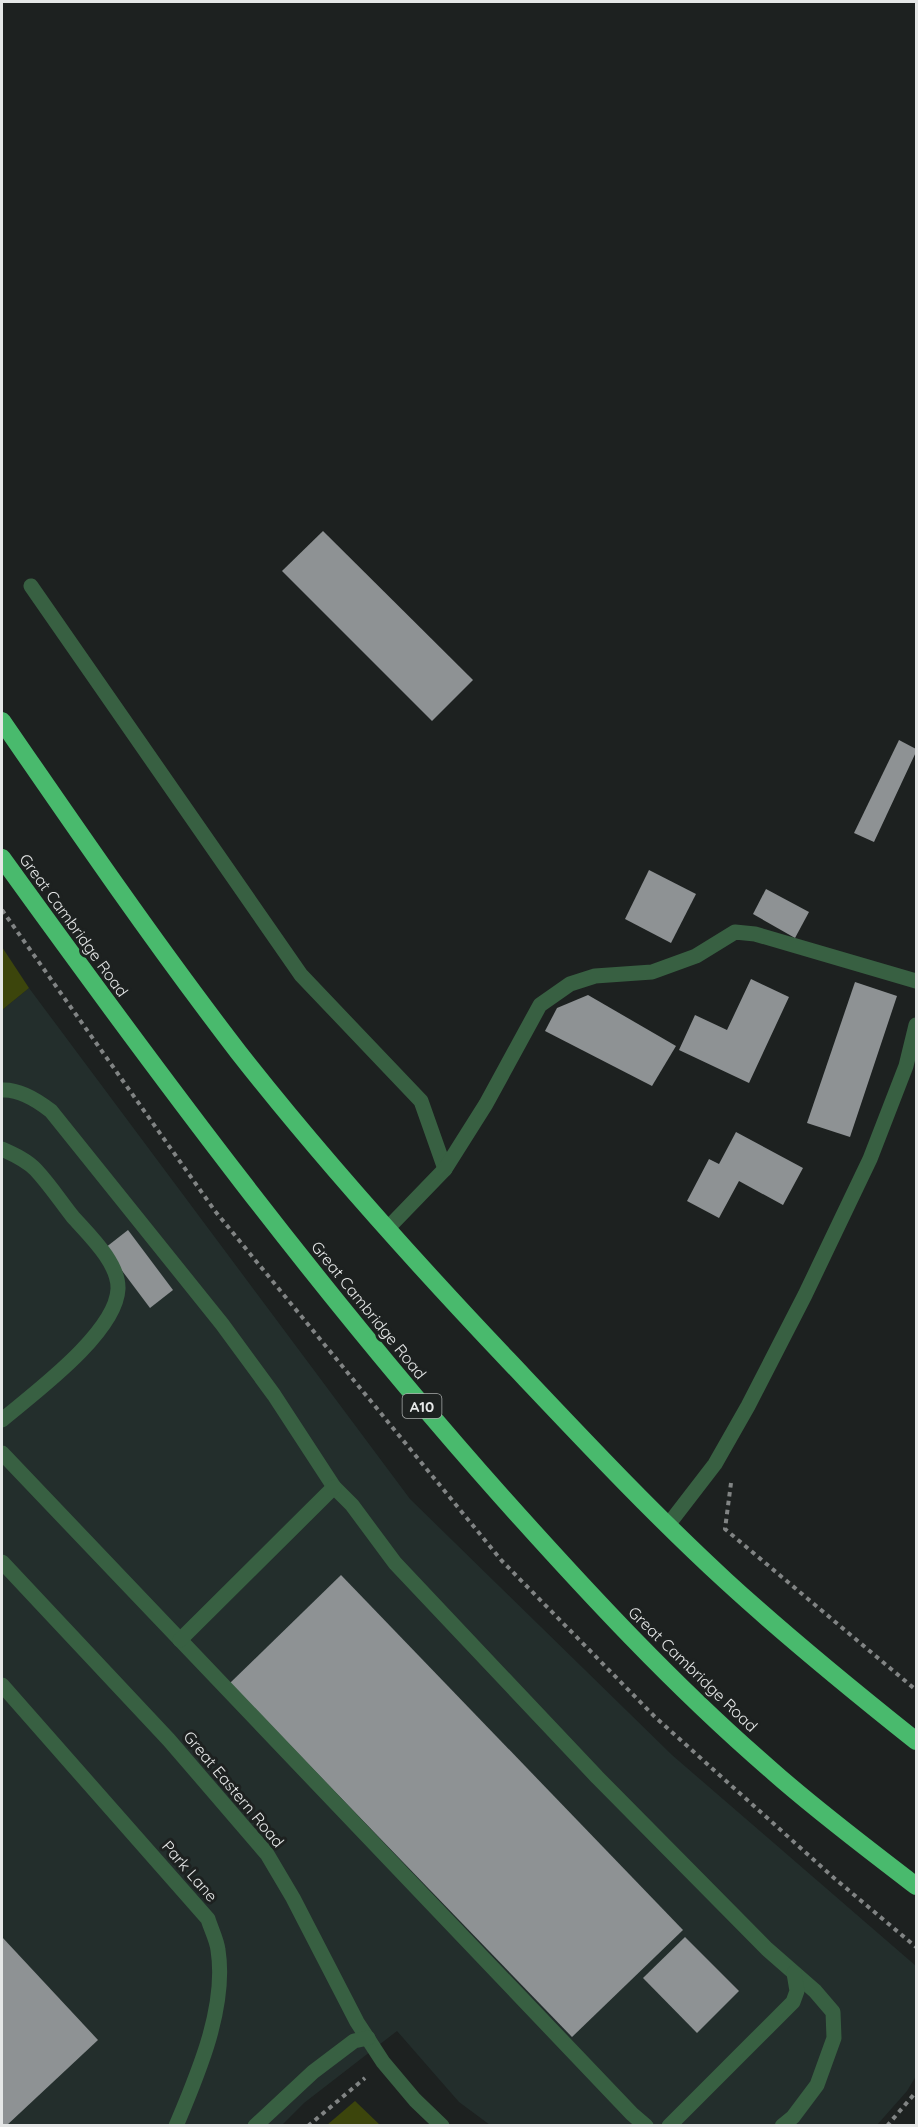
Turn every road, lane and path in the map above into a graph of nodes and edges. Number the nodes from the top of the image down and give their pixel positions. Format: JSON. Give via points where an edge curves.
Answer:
{"nodes":[{"id":1,"x":31,"y":586,"type":"dead end"},
{"id":2,"x":2,"y":722,"type":"edge"},
{"id":3,"x":2,"y":858,"type":"edge"},
{"id":4,"x":916,"y":981,"type":"edge"},
{"id":5,"x":916,"y":1025,"type":"edge"},
{"id":6,"x":2,"y":1090,"type":"edge"},
{"id":7,"x":2,"y":1149,"type":"edge"},
{"id":8,"x":445,"y":1169,"type":"junction"},
{"id":9,"x":387,"y":1229,"type":"junction"},
{"id":10,"x":2,"y":1420,"type":"edge"},
{"id":11,"x":2,"y":1453,"type":"edge"},
{"id":12,"x":731,"y":1483,"type":"dead end"},
{"id":13,"x":334,"y":1487,"type":"junction"},
{"id":14,"x":668,"y":1525,"type":"junction"},
{"id":15,"x":2,"y":1562,"type":"edge"},
{"id":16,"x":180,"y":1640,"type":"junction"},
{"id":17,"x":2,"y":1685,"type":"edge"},
{"id":18,"x":916,"y":1690,"type":"edge"},
{"id":19,"x":916,"y":1742,"type":"edge"},
{"id":20,"x":916,"y":1886,"type":"edge"},
{"id":21,"x":794,"y":1973,"type":"junction"},
{"id":22,"x":368,"y":2038,"type":"junction"},
{"id":23,"x":365,"y":2078,"type":"dead end"},
{"id":24,"x":916,"y":2092,"type":"edge"},
{"id":25,"x":176,"y":2126,"type":"edge"},
{"id":26,"x":255,"y":2126,"type":"edge"},
{"id":27,"x":308,"y":2126,"type":"edge"},
{"id":28,"x":442,"y":2126,"type":"edge"},
{"id":29,"x":646,"y":2126,"type":"edge"},
{"id":30,"x":669,"y":2126,"type":"edge"},
{"id":31,"x":782,"y":2126,"type":"edge"},
{"id":32,"x":887,"y":2126,"type":"edge"}],
"edges":[{"from":1,"to":8,"type":"lane","via":[[301,975],[421,1101]]},
{"from":2,"to":9,"type":"highway","via":[[174,968],[270,1091]]},
{"from":3,"to":20,"type":"highway","name":"Great Cambridge Road","number":"A10","via":[[310,1271],[559,1561],[706,1712],[803,1797]]},
{"from":4,"to":8,"type":"lane","via":[[755,934],[735,932],[696,956],[652,972],[595,976],[570,984],[540,1005]]},
{"from":5,"to":14,"type":"lane","via":[[906,1066],[870,1159],[805,1294],[715,1464]]},
{"from":6,"to":13,"type":"lane","via":[[35,1099],[51,1112],[222,1324]]},
{"from":7,"to":10,"type":"lane","via":[[35,1169],[101,1248],[113,1269],[118,1289],[110,1314],[98,1333]]},
{"from":8,"to":9,"type":"lane"},
{"from":9,"to":14,"type":"highway"},
{"from":11,"to":16,"type":"lane"},
{"from":12,"to":18,"type":"path","via":[[726,1529]]},
{"from":13,"to":16,"type":"lane"},
{"from":13,"to":21,"type":"lane","via":[[395,1563],[573,1751]]},
{"from":14,"to":19,"type":"highway","via":[[777,1626]]},
{"from":15,"to":22,"type":"lane","name":"Great Eastern Road","via":[[169,1740],[267,1854]]},
{"from":16,"to":29,"type":"lane"},
{"from":17,"to":25,"type":"lane","name":"Park Lane","via":[[208,1919],[218,1949],[220,1987],[202,2065]]},
{"from":21,"to":30,"type":"lane","via":[[797,1991],[793,2002]]},
{"from":21,"to":31,"type":"lane","via":[[833,2012],[834,2038],[817,2085]]},
{"from":22,"to":26,"type":"lane","via":[[354,2041],[313,2072]]},
{"from":22,"to":28,"type":"lane","name":"Great Eastern Road","via":[[383,2062]]},
{"from":23,"to":27,"type":"path"},
{"from":24,"to":32,"type":"path"}]}
